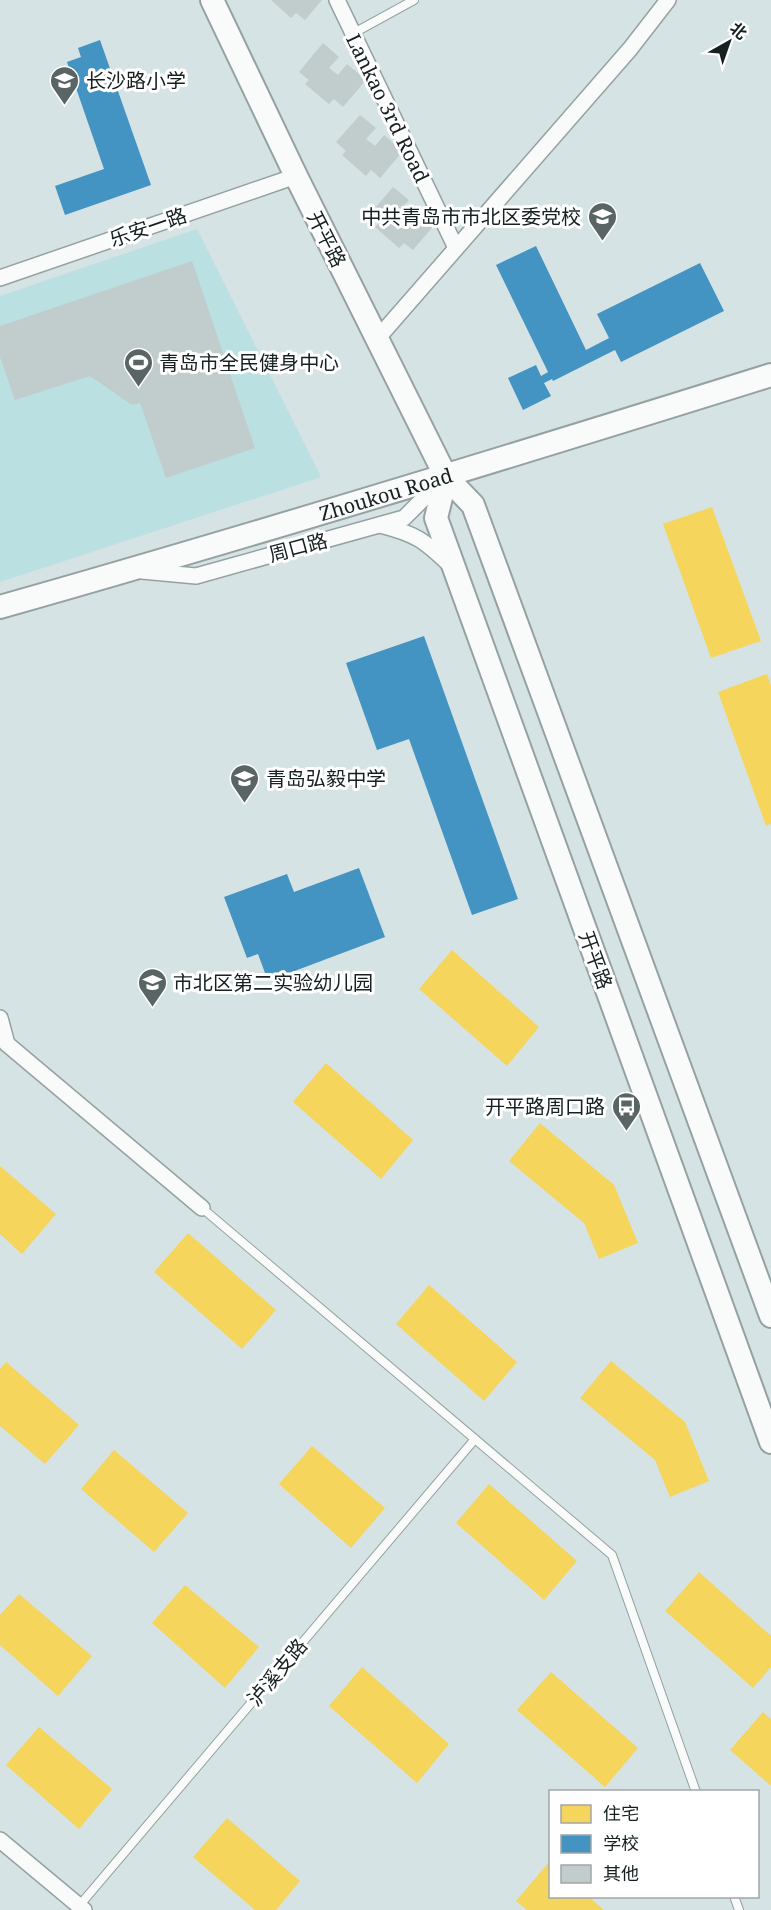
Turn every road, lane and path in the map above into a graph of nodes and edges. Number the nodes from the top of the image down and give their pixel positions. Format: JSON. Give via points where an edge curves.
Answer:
{"nodes":[{"id":1,"x":212,"y":0,"type":"edge"},
{"id":2,"x":337,"y":0,"type":"edge"},
{"id":3,"x":414,"y":0,"type":"edge"},
{"id":4,"x":668,"y":0,"type":"edge"},
{"id":5,"x":352,"y":34,"type":"junction"},
{"id":6,"x":296,"y":176,"type":"junction"},
{"id":7,"x":456,"y":248,"type":"junction"},
{"id":8,"x":0,"y":278,"type":"edge"},
{"id":9,"x":377,"y":339,"type":"junction"},
{"id":10,"x":771,"y":375,"type":"edge"},
{"id":11,"x":446,"y":477,"type":"junction"},
{"id":12,"x":380,"y":525,"type":"junction"},
{"id":13,"x":454,"y":568,"type":"junction"},
{"id":14,"x":133,"y":570,"type":"junction"},
{"id":15,"x":0,"y":607,"type":"edge"},
{"id":16,"x":0,"y":1018,"type":"edge"},
{"id":17,"x":4,"y":1048,"type":"edge"},
{"id":18,"x":202,"y":1208,"type":"joint"},
{"id":19,"x":771,"y":1316,"type":"edge"},
{"id":20,"x":475,"y":1438,"type":"junction"},
{"id":21,"x":771,"y":1442,"type":"edge"},
{"id":22,"x":696,"y":1790,"type":"edge"},
{"id":23,"x":0,"y":1840,"type":"edge"},
{"id":24,"x":82,"y":1908,"type":"edge"}],
"edges":[{"from":1,"to":6,"type":"main road","name":"开平路"},
{"from":2,"to":5,"type":"street","name":"Lankao 3rd Road"},
{"from":3,"to":5,"type":"lane"},
{"from":4,"to":7,"type":"street"},
{"from":5,"to":7,"type":"street","name":"Lankao 3rd Road"},
{"from":6,"to":8,"type":"street","name":"乐安一路"},
{"from":6,"to":9,"type":"main road","name":"开平路"},
{"from":7,"to":9,"type":"street"},
{"from":9,"to":11,"type":"main road","name":"开平路"},
{"from":10,"to":11,"type":"main road","name":"Zhoukou Road"},
{"from":11,"to":12,"type":"street","name":"周口路","via":[[404,518]]},
{"from":11,"to":13,"type":"main road","name":"开平路","via":[[436,518]]},
{"from":11,"to":14,"type":"main road","name":"Zhoukou Road"},
{"from":11,"to":19,"type":"main road","name":"开平路","via":[[473,506]]},
{"from":12,"to":13,"type":"street","via":[[428,543]]},
{"from":12,"to":14,"type":"street","name":"周口路","via":[[196,576]]},
{"from":13,"to":21,"type":"main road","name":"开平路"},
{"from":14,"to":15,"type":"main road","name":"Zhoukou Road"},
{"from":16,"to":17,"type":"street"},
{"from":17,"to":18,"type":"street"},
{"from":18,"to":20,"type":"lane"},
{"from":20,"to":22,"type":"lane","via":[[612,1555]]},
{"from":20,"to":24,"type":"lane","name":"泸溪支路"},
{"from":23,"to":24,"type":"street"}]}
